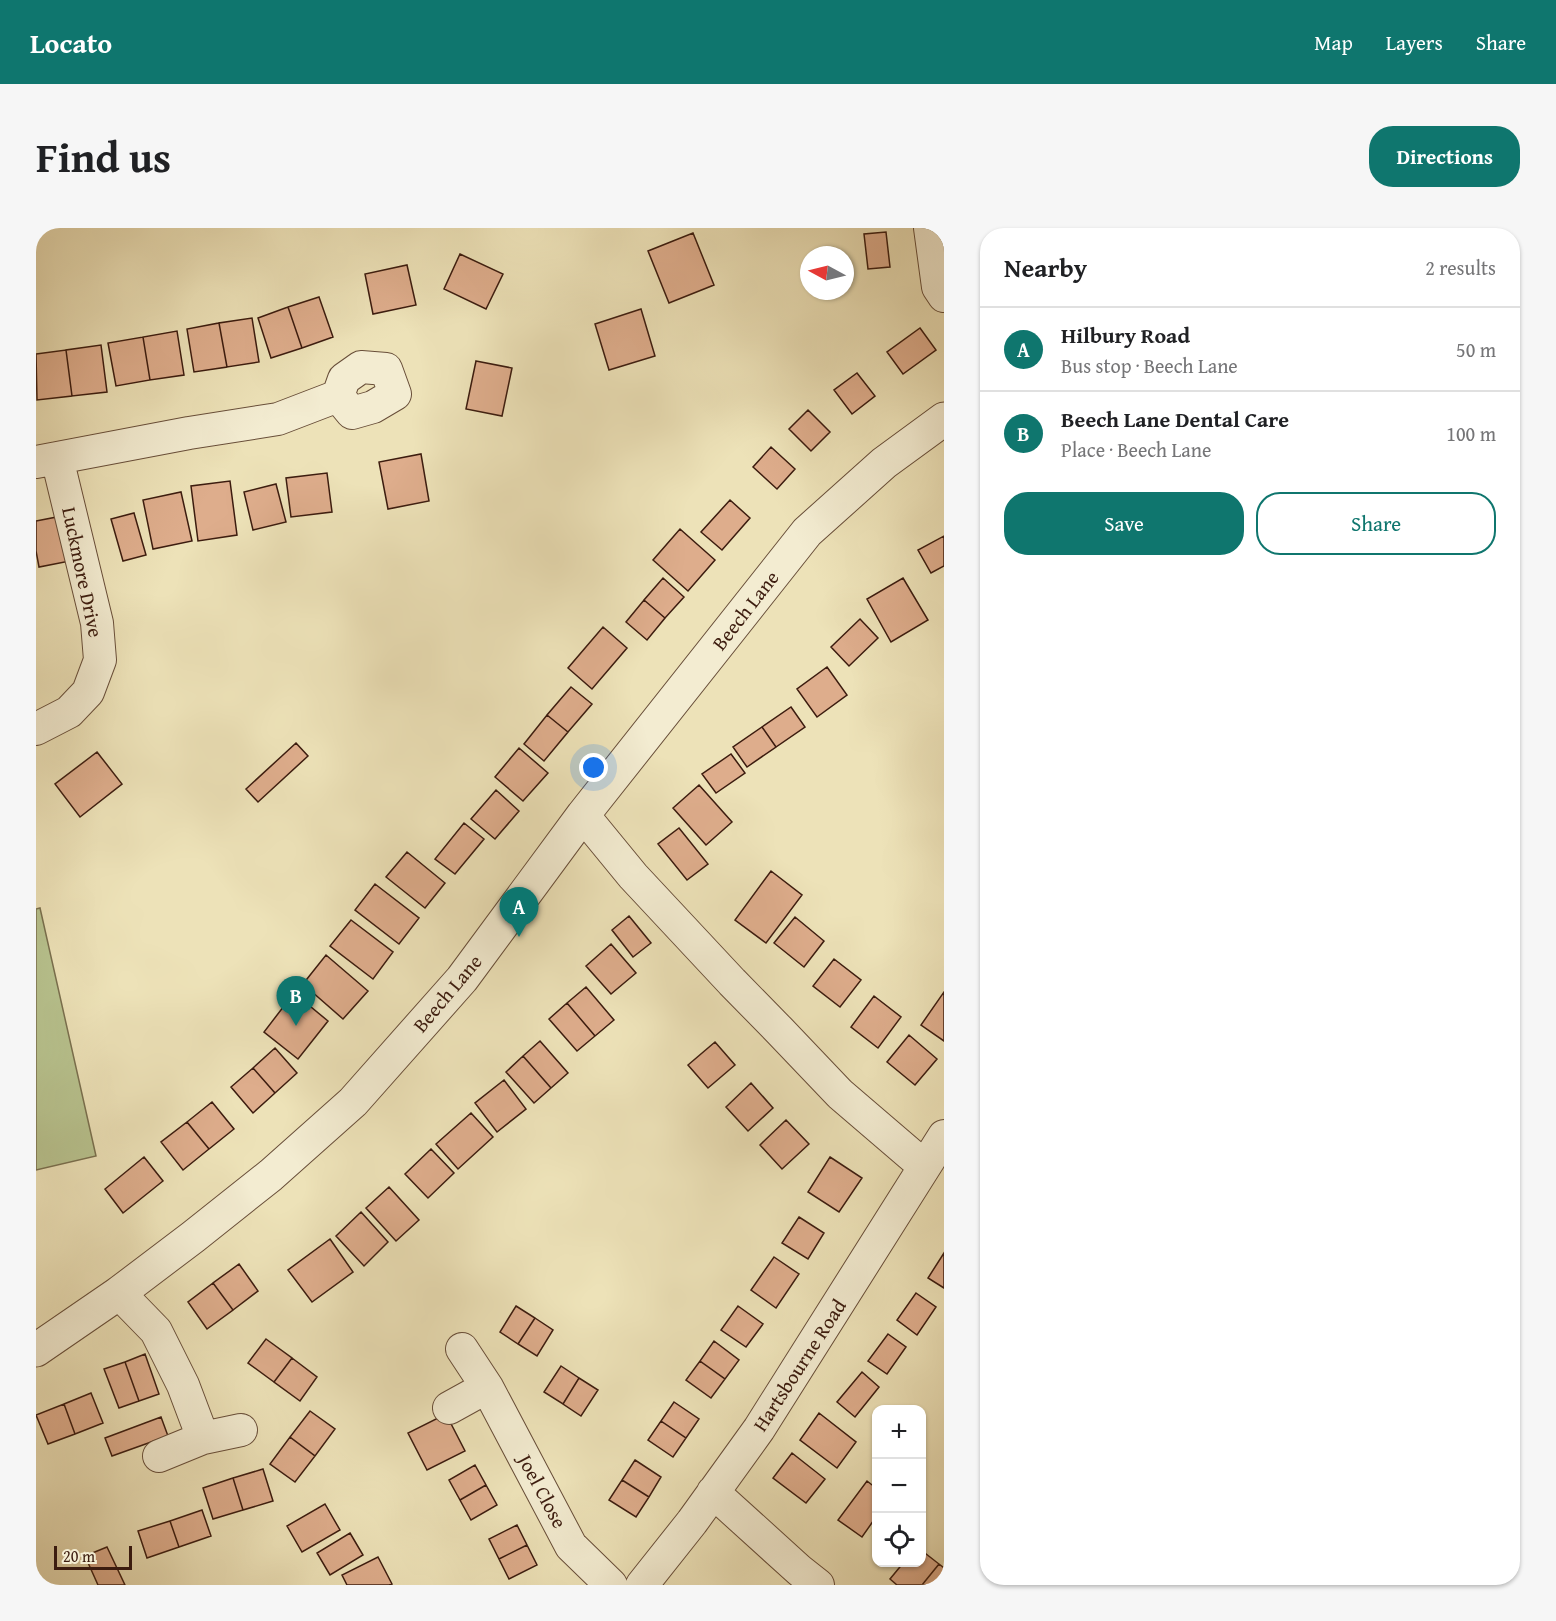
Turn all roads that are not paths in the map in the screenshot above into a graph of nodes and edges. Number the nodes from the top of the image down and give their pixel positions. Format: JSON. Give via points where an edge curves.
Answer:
{"nodes":[{"id":1,"x":930,"y":228,"type":"edge"},
{"id":2,"x":944,"y":297,"type":"edge"},
{"id":3,"x":338,"y":396,"type":"dead end"},
{"id":4,"x":944,"y":419,"type":"edge"},
{"id":5,"x":47,"y":460,"type":"edge"},
{"id":6,"x":36,"y":729,"type":"edge"},
{"id":7,"x":583,"y":815,"type":"junction"},
{"id":8,"x":944,"y":1136,"type":"edge"},
{"id":9,"x":924,"y":1166,"type":"junction"},
{"id":10,"x":119,"y":1293,"type":"junction"},
{"id":11,"x":462,"y":1349,"type":"dead end"},
{"id":12,"x":36,"y":1350,"type":"edge"},
{"id":13,"x":487,"y":1387,"type":"junction"},
{"id":14,"x":449,"y":1408,"type":"dead end"},
{"id":15,"x":241,"y":1430,"type":"dead end"},
{"id":16,"x":203,"y":1438,"type":"junction"},
{"id":17,"x":159,"y":1456,"type":"dead end"},
{"id":18,"x":713,"y":1492,"type":"junction"},
{"id":19,"x":611,"y":1585,"type":"edge"},
{"id":20,"x":642,"y":1585,"type":"edge"},
{"id":21,"x":818,"y":1585,"type":"edge"}],
"edges":[{"from":1,"to":2,"type":"street","via":[[938,287]]},
{"from":3,"to":5,"type":"street","name":"Luckmore Drive","via":[[278,420]]},
{"from":4,"to":7,"type":"street","name":"Beech Lane","via":[[884,463],[807,532]]},
{"from":5,"to":6,"type":"street","name":"Luckmore Drive","via":[[97,622],[100,660],[88,692],[69,712]]},
{"from":7,"to":9,"type":"street","via":[[633,876],[840,1094]]},
{"from":7,"to":10,"type":"street","name":"Beech Lane","via":[[462,979],[353,1102],[271,1175]]},
{"from":8,"to":9,"type":"street","name":"Hartsbourne Road"},
{"from":9,"to":18,"type":"street","name":"Hartsbourne Road","via":[[759,1428]]},
{"from":10,"to":12,"type":"street","name":"Beech Lane"},
{"from":10,"to":16,"type":"street","via":[[156,1331],[183,1385]]},
{"from":11,"to":13,"type":"street","name":"Joel Close"},
{"from":13,"to":14,"type":"street"},
{"from":13,"to":19,"type":"street","name":"Joel Close","via":[[571,1546]]},
{"from":15,"to":16,"type":"street"},
{"from":16,"to":17,"type":"street"},
{"from":18,"to":20,"type":"street","name":"Hartsbourne Road"},
{"from":18,"to":21,"type":"street"}]}
